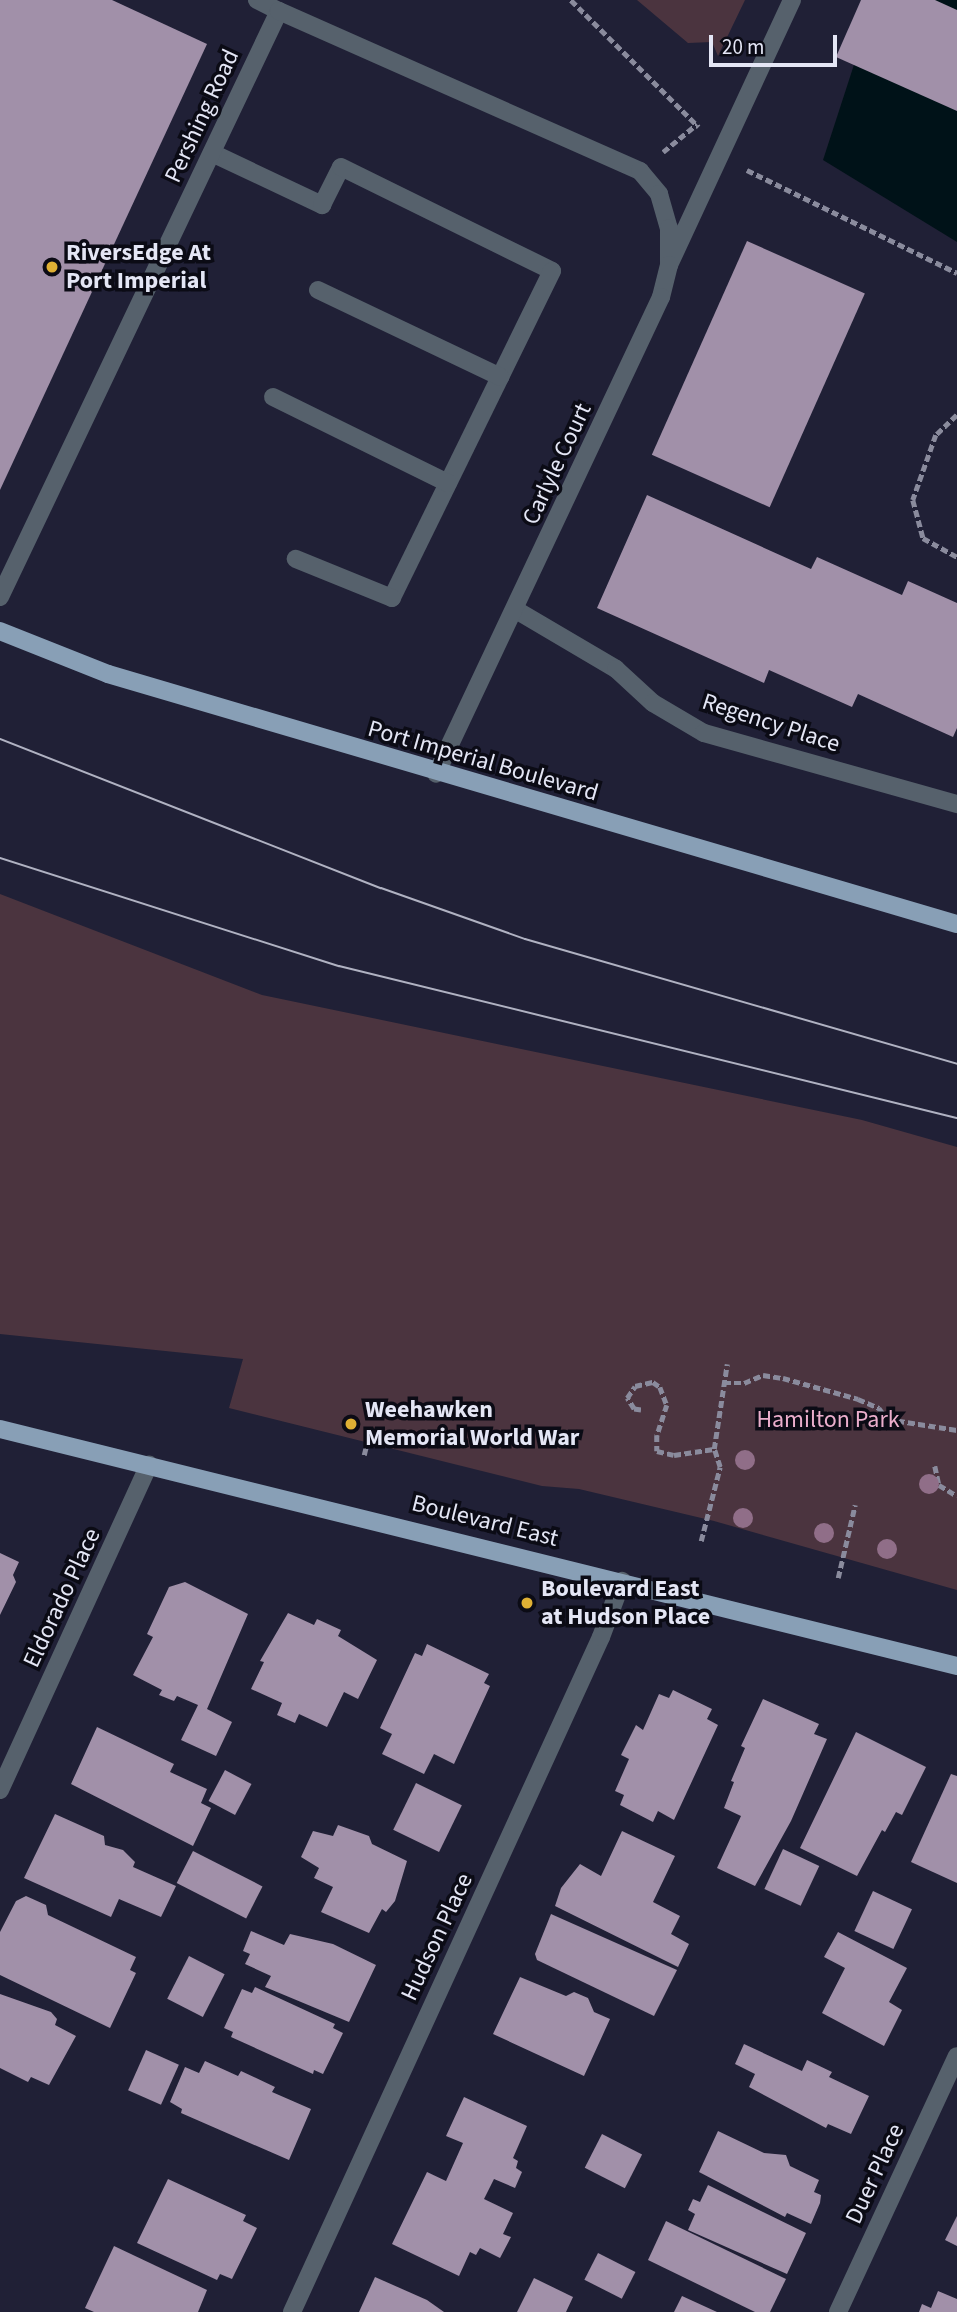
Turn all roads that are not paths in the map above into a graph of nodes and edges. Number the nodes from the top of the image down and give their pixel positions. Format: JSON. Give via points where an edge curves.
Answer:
{"nodes":[{"id":1,"x":257,"y":0,"type":"edge"},
{"id":2,"x":792,"y":0,"type":"edge"},
{"id":3,"x":281,"y":5,"type":"edge"},
{"id":4,"x":212,"y":153,"type":"junction"},
{"id":5,"x":669,"y":265,"type":"junction"},
{"id":6,"x":318,"y":290,"type":"dead end"},
{"id":7,"x":500,"y":377,"type":"junction"},
{"id":8,"x":273,"y":397,"type":"dead end"},
{"id":9,"x":448,"y":483,"type":"junction"},
{"id":10,"x":296,"y":559,"type":"dead end"},
{"id":11,"x":0,"y":597,"type":"edge"},
{"id":12,"x":516,"y":610,"type":"junction"},
{"id":13,"x":0,"y":631,"type":"edge"},
{"id":14,"x":436,"y":774,"type":"junction"},
{"id":15,"x":957,"y":804,"type":"edge"},
{"id":16,"x":957,"y":924,"type":"edge"},
{"id":17,"x":0,"y":1429,"type":"edge"},
{"id":18,"x":149,"y":1464,"type":"junction"},
{"id":19,"x":622,"y":1581,"type":"junction"},
{"id":20,"x":957,"y":1666,"type":"edge"},
{"id":21,"x":0,"y":1790,"type":"edge"},
{"id":22,"x":957,"y":2056,"type":"edge"},
{"id":23,"x":292,"y":2312,"type":"edge"},
{"id":24,"x":838,"y":2312,"type":"edge"}],
"edges":[{"from":1,"to":3,"type":"street"},
{"from":2,"to":5,"type":"street"},
{"from":3,"to":4,"type":"street","name":"Pershing Road"},
{"from":3,"to":5,"type":"street","name":"Carlyle Court","via":[[639,171],[659,194],[669,228]]},
{"from":4,"to":7,"type":"street","via":[[322,205],[341,167],[552,271]]},
{"from":4,"to":11,"type":"street","name":"Pershing Road"},
{"from":5,"to":12,"type":"street","name":"Carlyle Court","via":[[661,297]]},
{"from":6,"to":7,"type":"street"},
{"from":7,"to":9,"type":"street"},
{"from":8,"to":9,"type":"street"},
{"from":9,"to":10,"type":"street","via":[[392,598]]},
{"from":12,"to":14,"type":"street","name":"Carlyle Court"},
{"from":12,"to":15,"type":"street","name":"Regency Place","via":[[616,668],[653,703],[704,733]]},
{"from":13,"to":14,"type":"main road","name":"Port Imperial Boulevard","via":[[108,674]]},
{"from":14,"to":16,"type":"main road","name":"Port Imperial Boulevard"},
{"from":17,"to":18,"type":"main road","name":"Boulevard East"},
{"from":18,"to":19,"type":"main road","name":"Boulevard East"},
{"from":18,"to":21,"type":"street","name":"Eldorado Place"},
{"from":19,"to":20,"type":"main road","name":"Boulevard East"},
{"from":19,"to":23,"type":"street","name":"Hudson Place","via":[[601,1637]]},
{"from":22,"to":24,"type":"street","name":"Duer Place"}]}
